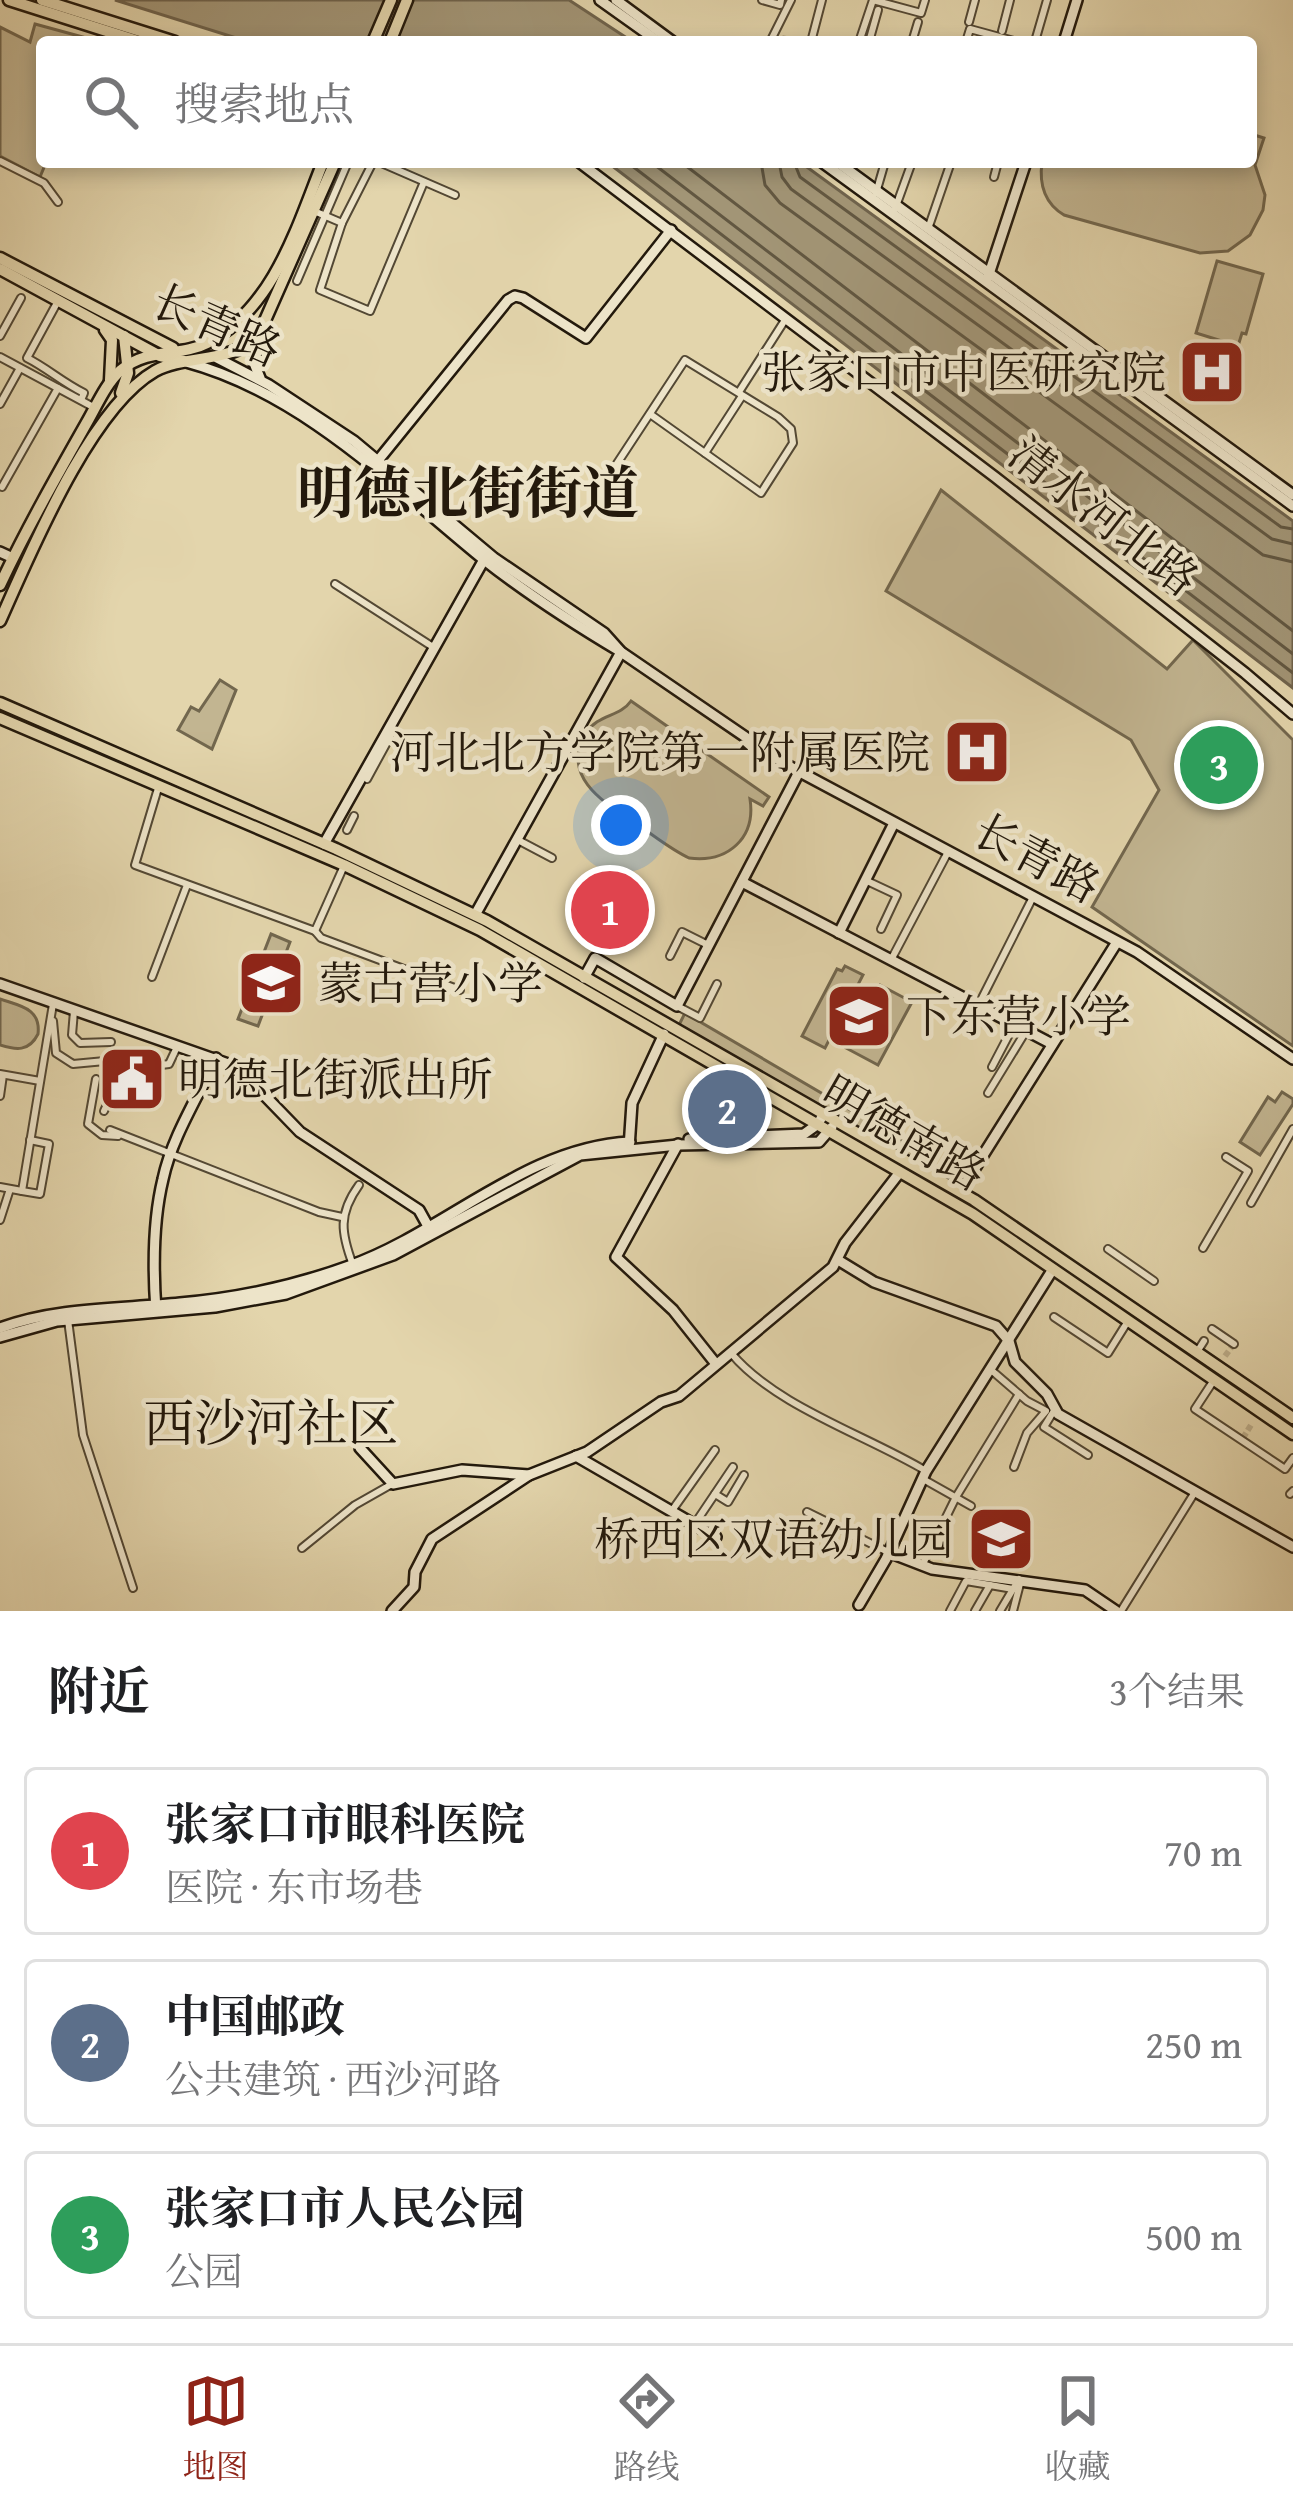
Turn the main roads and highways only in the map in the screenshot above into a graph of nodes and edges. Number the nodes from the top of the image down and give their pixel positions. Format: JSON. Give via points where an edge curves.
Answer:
{"nodes":[{"id":1,"x":9,"y":0,"type":"edge"},
{"id":2,"x":42,"y":0,"type":"edge"},
{"id":3,"x":391,"y":0,"type":"edge"},
{"id":4,"x":407,"y":0,"type":"edge"},
{"id":5,"x":121,"y":36,"type":"edge"},
{"id":6,"x":156,"y":36,"type":"edge"},
{"id":7,"x":376,"y":36,"type":"edge"},
{"id":8,"x":392,"y":36,"type":"edge"},
{"id":9,"x":320,"y":168,"type":"edge"},
{"id":10,"x":333,"y":168,"type":"edge"},
{"id":11,"x":0,"y":258,"type":"edge"},
{"id":12,"x":0,"y":269,"type":"edge"},
{"id":13,"x":60,"y":297,"type":"junction"},
{"id":14,"x":104,"y":321,"type":"junction"},
{"id":15,"x":124,"y":337,"type":"junction"},
{"id":16,"x":175,"y":349,"type":"junction"},
{"id":17,"x":154,"y":353,"type":"junction"},
{"id":18,"x":220,"y":356,"type":"junction"},
{"id":19,"x":185,"y":362,"type":"junction"},
{"id":20,"x":128,"y":366,"type":"junction"},
{"id":21,"x":106,"y":391,"type":"junction"},
{"id":22,"x":114,"y":407,"type":"junction"},
{"id":23,"x":0,"y":585,"type":"edge"},
{"id":24,"x":0,"y":622,"type":"edge"},
{"id":25,"x":0,"y":703,"type":"edge"},
{"id":26,"x":0,"y":718,"type":"edge"},
{"id":27,"x":42,"y":729,"type":"junction"},
{"id":28,"x":341,"y":860,"type":"junction"},
{"id":29,"x":516,"y":944,"type":"junction"},
{"id":30,"x":827,"y":1122,"type":"junction"},
{"id":31,"x":1293,"y":1418,"type":"edge"},
{"id":32,"x":1293,"y":1434,"type":"edge"}],
"edges":[{"from":1,"to":5,"type":"main road"},
{"from":2,"to":6,"type":"main road"},
{"from":3,"to":7,"type":"main road"},
{"from":4,"to":8,"type":"main road"},
{"from":9,"to":16,"type":"main road","via":[[276,272],[209,343]]},
{"from":10,"to":18,"type":"main road","via":[[320,214],[268,319],[252,343]]},
{"from":11,"to":13,"type":"main road","name":"长青路"},
{"from":12,"to":13,"type":"main road","name":"长青路"},
{"from":13,"to":14,"type":"main road","name":"长青路"},
{"from":14,"to":15,"type":"main road","name":"长青路"},
{"from":14,"to":16,"type":"main road","name":"长青路"},
{"from":14,"to":21,"type":"main road","via":[[113,370]]},
{"from":15,"to":17,"type":"main road","name":"长青路"},
{"from":15,"to":20,"type":"main road"},
{"from":16,"to":17,"type":"main road"},
{"from":16,"to":18,"type":"main road","name":"长青路"},
{"from":17,"to":19,"type":"main road","name":"长青路"},
{"from":17,"to":20,"type":"main road"},
{"from":18,"to":19,"type":"main road"},
{"from":19,"to":22,"type":"main road","via":[[155,371]]},
{"from":20,"to":21,"type":"main road"},
{"from":20,"to":22,"type":"main road"},
{"from":21,"to":23,"type":"main road"},
{"from":22,"to":24,"type":"main road"},
{"from":25,"to":27,"type":"main road","name":"明德南路"},
{"from":26,"to":27,"type":"main road","name":"明德南路"},
{"from":27,"to":28,"type":"main road","name":"明德南路"},
{"from":27,"to":28,"type":"main road","name":"明德南路","via":[[324,844]]},
{"from":28,"to":29,"type":"main road","name":"明德南路"},
{"from":28,"to":29,"type":"main road","name":"明德南路","via":[[475,915]]},
{"from":29,"to":30,"type":"main road","name":"明德南路"},
{"from":29,"to":30,"type":"main road","name":"明德南路"},
{"from":30,"to":31,"type":"main road","name":"明德南路","via":[[960,1192],[1222,1361]]},
{"from":30,"to":32,"type":"main road","name":"明德南路"}]}
